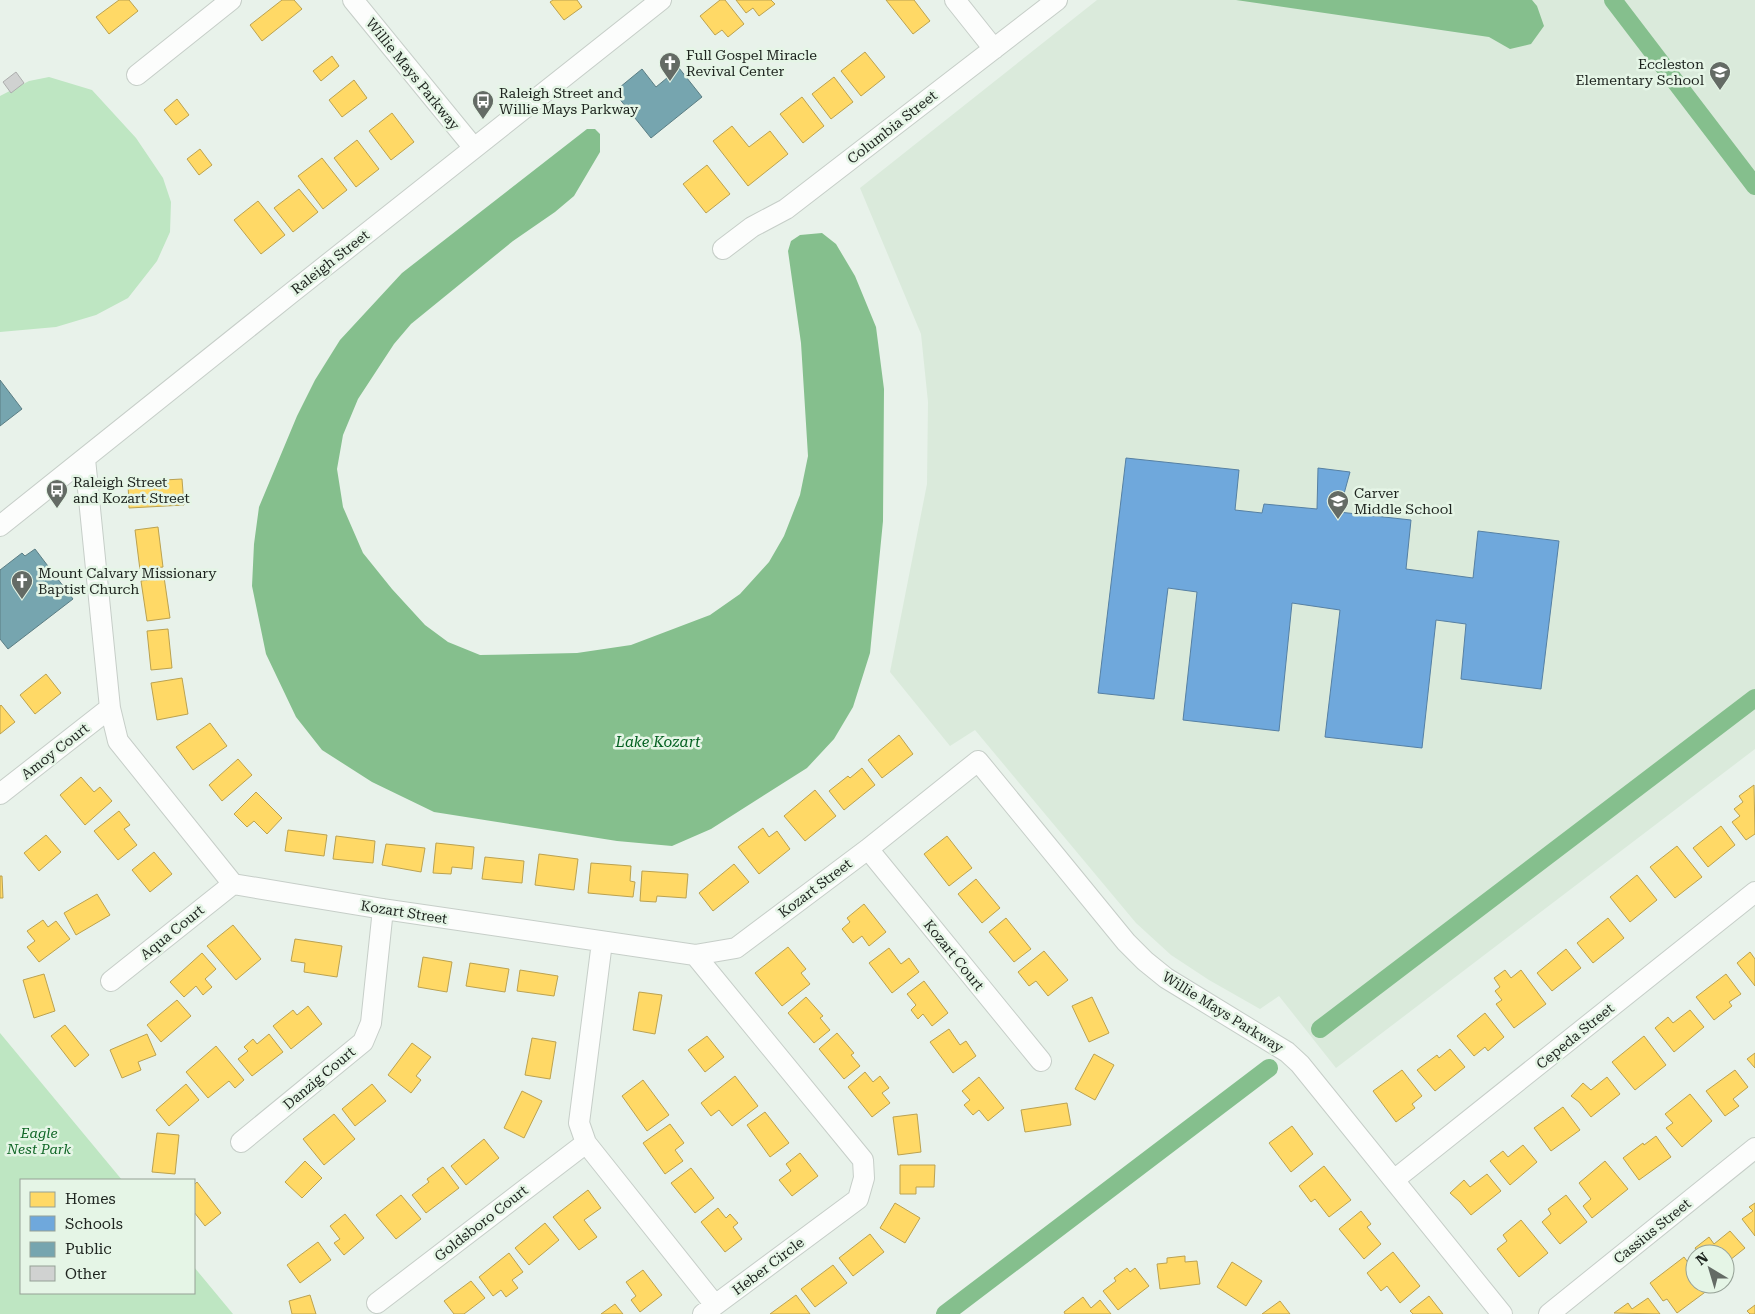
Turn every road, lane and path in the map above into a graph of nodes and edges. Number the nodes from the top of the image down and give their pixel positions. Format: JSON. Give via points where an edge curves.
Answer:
{"nodes":[{"id":1,"x":231,"y":0,"type":"edge"},
{"id":2,"x":353,"y":0,"type":"edge"},
{"id":3,"x":662,"y":0,"type":"edge"},
{"id":4,"x":955,"y":0,"type":"edge"},
{"id":5,"x":1057,"y":0,"type":"edge"},
{"id":6,"x":994,"y":49,"type":"junction"},
{"id":7,"x":137,"y":75,"type":"dead end"},
{"id":8,"x":474,"y":148,"type":"junction"},
{"id":9,"x":723,"y":249,"type":"dead end"},
{"id":10,"x":85,"y":458,"type":"junction"},
{"id":11,"x":0,"y":526,"type":"edge"},
{"id":12,"x":110,"y":708,"type":"junction"},
{"id":13,"x":978,"y":762,"type":"joint"},
{"id":14,"x":0,"y":794,"type":"edge"},
{"id":15,"x":868,"y":849,"type":"junction"},
{"id":16,"x":233,"y":884,"type":"junction"},
{"id":17,"x":1755,"y":892,"type":"edge"},
{"id":18,"x":383,"y":909,"type":"junction"},
{"id":19,"x":602,"y":942,"type":"junction"},
{"id":20,"x":695,"y":955,"type":"junction"},
{"id":21,"x":111,"y":981,"type":"dead end"},
{"id":22,"x":1041,"y":1061,"type":"dead end"},
{"id":23,"x":241,"y":1142,"type":"dead end"},
{"id":24,"x":586,"y":1142,"type":"junction"},
{"id":25,"x":1755,"y":1148,"type":"edge"},
{"id":26,"x":1394,"y":1180,"type":"junction"},
{"id":27,"x":377,"y":1303,"type":"dead end"},
{"id":28,"x":709,"y":1310,"type":"edge"},
{"id":29,"x":1502,"y":1314,"type":"edge"},
{"id":30,"x":1549,"y":1314,"type":"edge"}],
"edges":[{"from":1,"to":7,"type":"street"},
{"from":2,"to":8,"type":"street","name":"Willie Mays Parkway"},
{"from":3,"to":8,"type":"street","name":"Raleigh Street"},
{"from":4,"to":6,"type":"street"},
{"from":5,"to":6,"type":"street","name":"Columbia Street"},
{"from":6,"to":9,"type":"street","name":"Columbia Street","via":[[786,209]]},
{"from":8,"to":10,"type":"street","name":"Raleigh Street"},
{"from":10,"to":11,"type":"street","name":"Raleigh Street"},
{"from":10,"to":12,"type":"street"},
{"from":12,"to":14,"type":"street","name":"Amoy Court"},
{"from":12,"to":16,"type":"street","via":[[118,742]]},
{"from":13,"to":15,"type":"street","name":"Kozart Street"},
{"from":13,"to":26,"type":"street","name":"Willie Mays Parkway","via":[[1126,942],[1166,978],[1287,1052]]},
{"from":15,"to":20,"type":"street","name":"Kozart Street","via":[[736,948]]},
{"from":15,"to":22,"type":"street","name":"Kozart Court"},
{"from":16,"to":18,"type":"street","name":"Kozart Street"},
{"from":16,"to":21,"type":"street","name":"Aqua Court"},
{"from":17,"to":26,"type":"street","name":"Cepeda Street"},
{"from":18,"to":19,"type":"street","name":"Kozart Street"},
{"from":18,"to":23,"type":"street","name":"Danzig Court","via":[[371,1023],[362,1042]]},
{"from":19,"to":20,"type":"street","name":"Kozart Street"},
{"from":19,"to":24,"type":"street","name":"Heber Circle","via":[[579,1124]]},
{"from":20,"to":28,"type":"street","name":"Heber Circle","via":[[863,1160],[864,1178],[858,1198]]},
{"from":24,"to":27,"type":"street","name":"Goldsboro Court"},
{"from":24,"to":28,"type":"street","name":"Heber Circle"},
{"from":25,"to":30,"type":"street","name":"Cassius Street"},
{"from":26,"to":29,"type":"street","name":"Willie Mays Parkway"}]}
